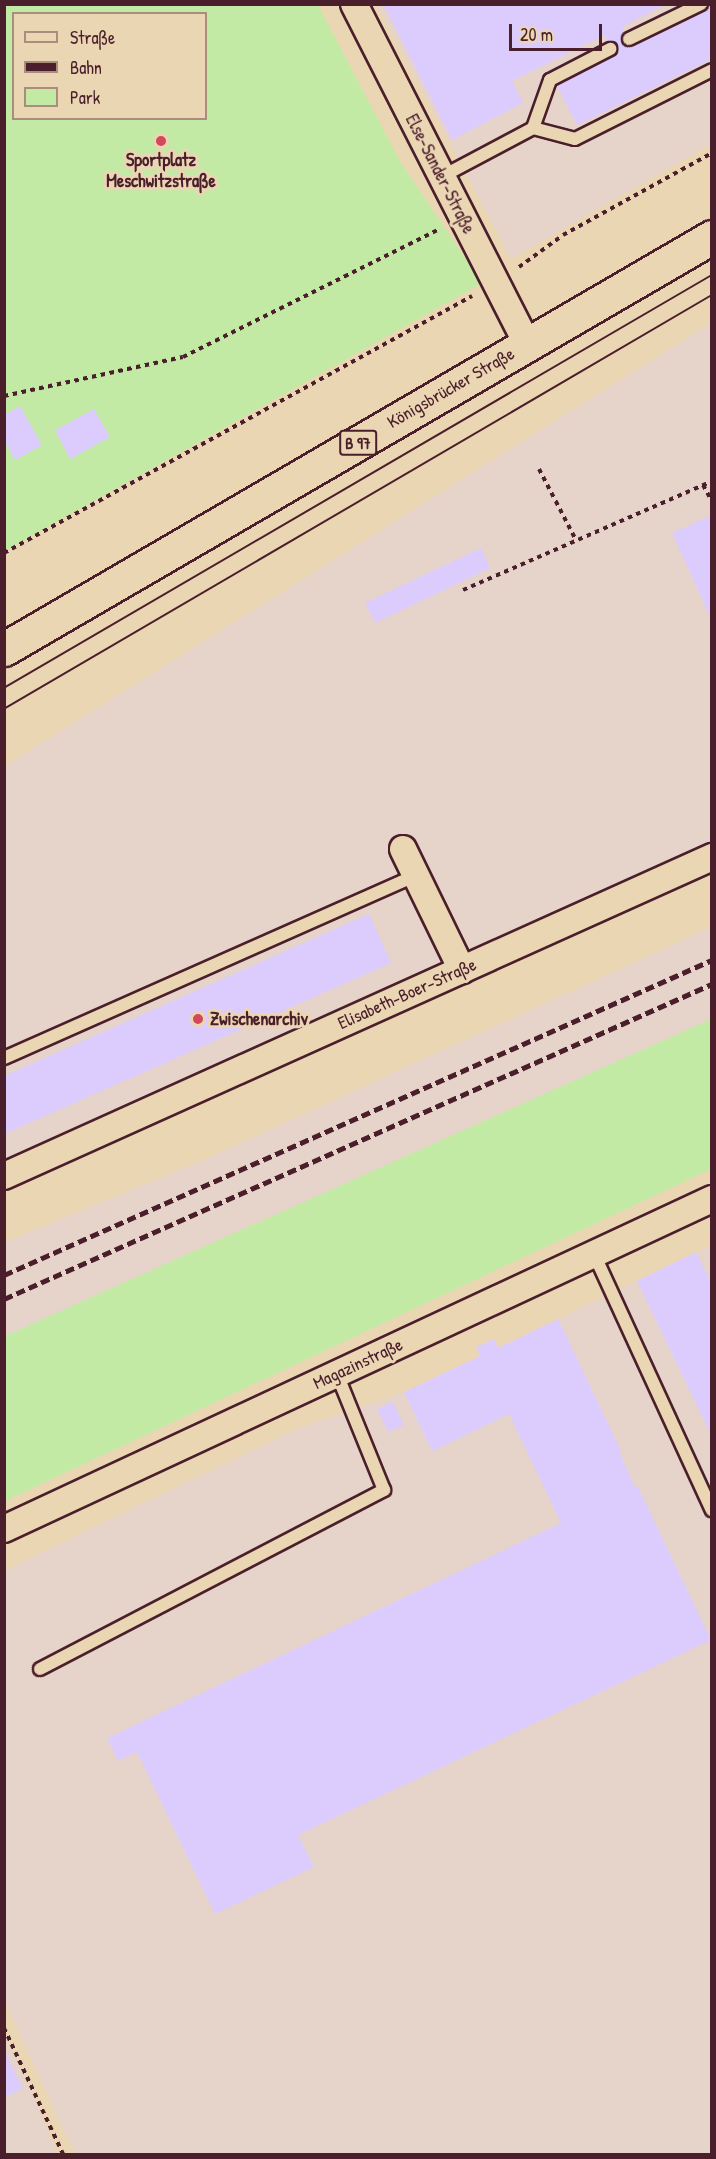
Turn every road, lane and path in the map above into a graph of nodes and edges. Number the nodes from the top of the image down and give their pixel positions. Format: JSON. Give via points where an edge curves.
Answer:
{"nodes":[{"id":1,"x":354,"y":4,"type":"edge"},
{"id":2,"x":701,"y":4,"type":"edge"},
{"id":3,"x":629,"y":39,"type":"dead end"},
{"id":4,"x":610,"y":48,"type":"dead end"},
{"id":5,"x":711,"y":70,"type":"edge"},
{"id":6,"x":533,"y":128,"type":"junction"},
{"id":7,"x":711,"y":153,"type":"edge"},
{"id":8,"x":441,"y":177,"type":"junction"},
{"id":9,"x":463,"y":217,"type":"junction"},
{"id":10,"x":711,"y":237,"type":"edge"},
{"id":11,"x":496,"y":283,"type":"junction"},
{"id":12,"x":527,"y":344,"type":"junction"},
{"id":13,"x":4,"y":396,"type":"edge"},
{"id":14,"x":539,"y":469,"type":"dead end"},
{"id":15,"x":711,"y":481,"type":"edge"},
{"id":16,"x":703,"y":485,"type":"junction"},
{"id":17,"x":711,"y":501,"type":"edge"},
{"id":18,"x":576,"y":540,"type":"junction"},
{"id":19,"x":4,"y":553,"type":"edge"},
{"id":20,"x":463,"y":590,"type":"dead end"},
{"id":21,"x":4,"y":649,"type":"edge"},
{"id":22,"x":403,"y":849,"type":"dead end"},
{"id":23,"x":711,"y":857,"type":"edge"},
{"id":24,"x":416,"y":875,"type":"junction"},
{"id":25,"x":462,"y":970,"type":"junction"},
{"id":26,"x":4,"y":1058,"type":"edge"},
{"id":27,"x":4,"y":1176,"type":"edge"},
{"id":28,"x":711,"y":1199,"type":"edge"},
{"id":29,"x":594,"y":1254,"type":"junction"},
{"id":30,"x":337,"y":1374,"type":"junction"},
{"id":31,"x":711,"y":1510,"type":"edge"},
{"id":32,"x":4,"y":1530,"type":"edge"},
{"id":33,"x":39,"y":1669,"type":"dead end"},
{"id":34,"x":4,"y":2028,"type":"edge"},
{"id":35,"x":63,"y":2154,"type":"edge"}],
"edges":[{"from":1,"to":8,"type":"street","name":"Else-Sander-Straße"},
{"from":2,"to":3,"type":"lane","via":[[655,30]]},
{"from":4,"to":6,"type":"lane","via":[[581,68],[550,80]]},
{"from":5,"to":6,"type":"lane","via":[[632,104],[575,139]]},
{"from":6,"to":8,"type":"lane"},
{"from":7,"to":11,"type":"path","via":[[563,235]]},
{"from":8,"to":9,"type":"street","name":"Else-Sander-Straße"},
{"from":9,"to":11,"type":"street","name":"Else-Sander-Straße"},
{"from":9,"to":13,"type":"path","via":[[183,357]]},
{"from":10,"to":12,"type":"main road","name":"Königsbrücker Straße","number":"B 97"},
{"from":11,"to":12,"type":"street","name":"Else-Sander-Straße"},
{"from":11,"to":19,"type":"path"},
{"from":12,"to":21,"type":"main road","name":"Königsbrücker Straße","number":"B 97"},
{"from":14,"to":18,"type":"path"},
{"from":15,"to":16,"type":"path"},
{"from":16,"to":17,"type":"path"},
{"from":16,"to":18,"type":"path"},
{"from":18,"to":20,"type":"path"},
{"from":22,"to":24,"type":"street"},
{"from":23,"to":25,"type":"street","name":"Elisabeth-Boer-Straße"},
{"from":24,"to":25,"type":"street"},
{"from":24,"to":26,"type":"lane"},
{"from":25,"to":27,"type":"street","name":"Elisabeth-Boer-Straße"},
{"from":28,"to":29,"type":"street","name":"Magazinstraße"},
{"from":29,"to":30,"type":"street","name":"Magazinstraße"},
{"from":29,"to":31,"type":"lane"},
{"from":30,"to":32,"type":"street","name":"Magazinstraße"},
{"from":30,"to":33,"type":"lane","via":[[384,1490]]},
{"from":34,"to":35,"type":"path"}]}
